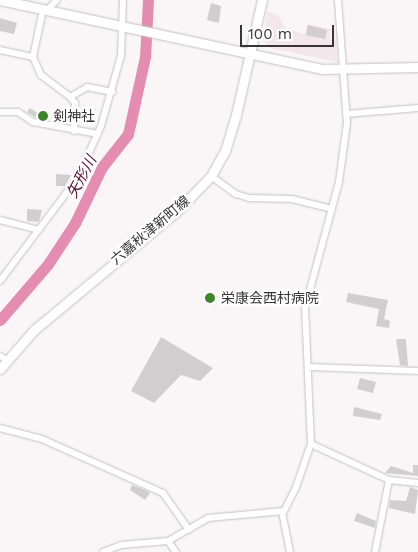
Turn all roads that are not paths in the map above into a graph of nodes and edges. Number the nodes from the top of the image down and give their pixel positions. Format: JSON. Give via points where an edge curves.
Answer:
{"nodes":[{"id":1,"x":0,"y":0,"type":"edge"},
{"id":2,"x":57,"y":0,"type":"edge"},
{"id":3,"x":123,"y":0,"type":"edge"},
{"id":4,"x":262,"y":0,"type":"edge"},
{"id":5,"x":338,"y":0,"type":"edge"},
{"id":6,"x":45,"y":10,"type":"junction"},
{"id":7,"x":122,"y":28,"type":"junction"},
{"id":8,"x":0,"y":50,"type":"edge"},
{"id":9,"x":249,"y":55,"type":"junction"},
{"id":10,"x":33,"y":57,"type":"junction"},
{"id":11,"x":418,"y":67,"type":"edge"},
{"id":12,"x":343,"y":71,"type":"junction"},
{"id":13,"x":113,"y":92,"type":"junction"},
{"id":14,"x":70,"y":97,"type":"junction"},
{"id":15,"x":418,"y":108,"type":"edge"},
{"id":16,"x":0,"y":112,"type":"edge"},
{"id":17,"x":346,"y":114,"type":"junction"},
{"id":18,"x":74,"y":131,"type":"junction"},
{"id":19,"x":98,"y":134,"type":"junction"},
{"id":20,"x":210,"y":176,"type":"junction"},
{"id":21,"x":332,"y":209,"type":"junction"},
{"id":22,"x":0,"y":220,"type":"edge"},
{"id":23,"x":40,"y":230,"type":"junction"},
{"id":24,"x":0,"y":281,"type":"edge"},
{"id":25,"x":4,"y":358,"type":"edge"},
{"id":26,"x":309,"y":367,"type":"junction"},
{"id":27,"x":0,"y":370,"type":"edge"},
{"id":28,"x":418,"y":371,"type":"edge"},
{"id":29,"x":0,"y":428,"type":"edge"},
{"id":30,"x":311,"y":444,"type":"junction"},
{"id":31,"x":389,"y":480,"type":"junction"},
{"id":32,"x":418,"y":483,"type":"edge"},
{"id":33,"x":282,"y":512,"type":"junction"},
{"id":34,"x":190,"y":530,"type":"junction"},
{"id":35,"x":168,"y":541,"type":"junction"},
{"id":36,"x":102,"y":552,"type":"edge"},
{"id":37,"x":176,"y":552,"type":"edge"},
{"id":38,"x":290,"y":552,"type":"edge"},
{"id":39,"x":375,"y":552,"type":"edge"}],
"edges":[{"from":1,"to":6,"type":"main road"},
{"from":2,"to":6,"type":"street"},
{"from":3,"to":7,"type":"street"},
{"from":4,"to":9,"type":"main road","name":"六嘉秋津新町線"},
{"from":5,"to":12,"type":"street"},
{"from":6,"to":7,"type":"main road"},
{"from":6,"to":10,"type":"street"},
{"from":7,"to":9,"type":"main road"},
{"from":7,"to":13,"type":"street","via":[[121,56]]},
{"from":8,"to":10,"type":"street"},
{"from":9,"to":12,"type":"main road"},
{"from":9,"to":20,"type":"main road","name":"六嘉秋津新町線","via":[[225,151]]},
{"from":10,"to":14,"type":"street","via":[[41,75]]},
{"from":11,"to":12,"type":"main road"},
{"from":12,"to":17,"type":"street"},
{"from":13,"to":14,"type":"street","via":[[86,87]]},
{"from":13,"to":19,"type":"street"},
{"from":14,"to":18,"type":"street","via":[[75,103]]},
{"from":15,"to":17,"type":"street"},
{"from":16,"to":18,"type":"street","via":[[18,112],[33,122]]},
{"from":17,"to":21,"type":"street","via":[[342,161]]},
{"from":18,"to":19,"type":"street"},
{"from":19,"to":23,"type":"street","via":[[78,179]]},
{"from":20,"to":21,"type":"street","via":[[242,196],[292,199]]},
{"from":20,"to":25,"type":"main road","name":"六嘉秋津新町線","via":[[177,211],[78,290]]},
{"from":21,"to":26,"type":"street","via":[[305,308]]},
{"from":22,"to":23,"type":"street"},
{"from":23,"to":24,"type":"street"},
{"from":25,"to":27,"type":"main road","name":"六嘉秋津新町線"},
{"from":26,"to":28,"type":"street","via":[[352,366]]},
{"from":26,"to":30,"type":"street"},
{"from":29,"to":34,"type":"street","via":[[42,438],[164,495]]},
{"from":30,"to":31,"type":"street"},
{"from":30,"to":33,"type":"street"},
{"from":31,"to":32,"type":"street"},
{"from":31,"to":39,"type":"street"},
{"from":33,"to":34,"type":"street","via":[[208,518]]},
{"from":33,"to":38,"type":"street"},
{"from":34,"to":35,"type":"street"},
{"from":35,"to":36,"type":"street","via":[[121,545]]},
{"from":35,"to":37,"type":"street"}]}
